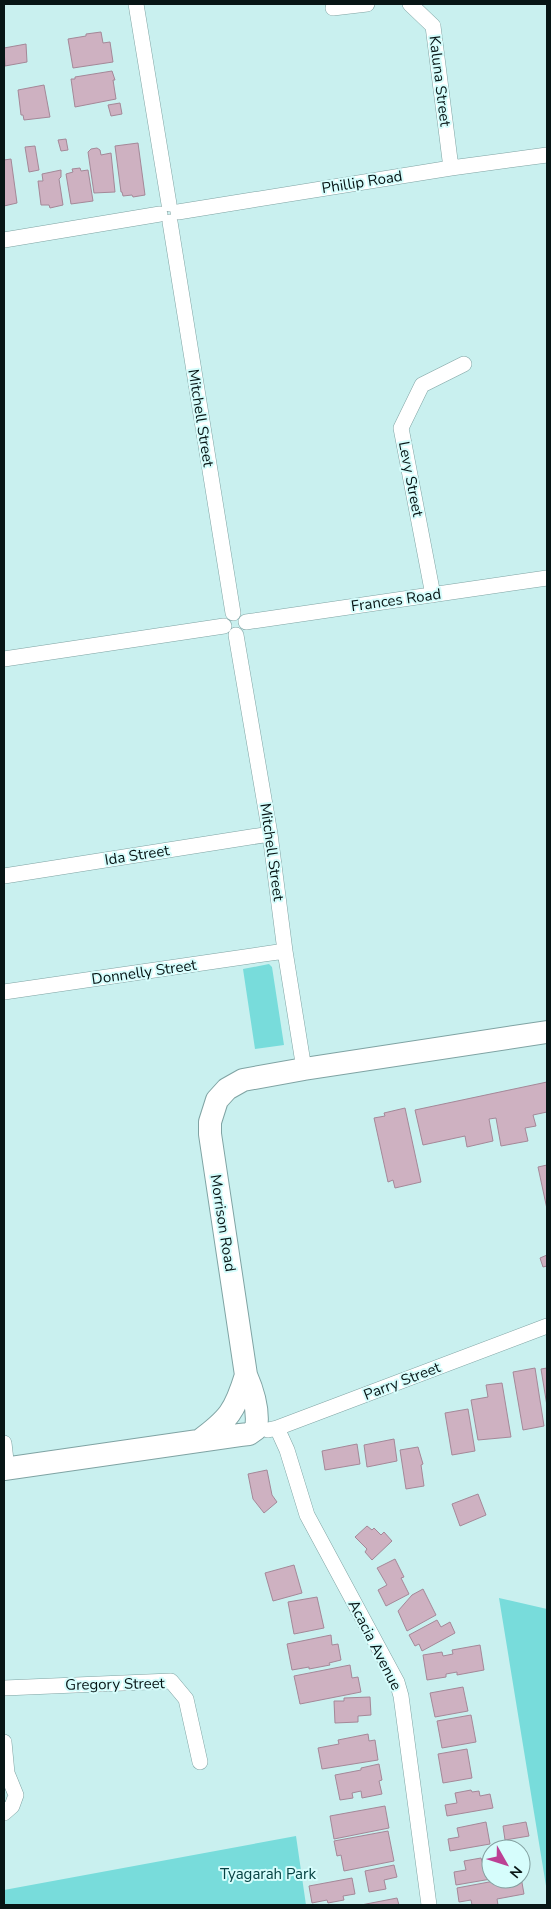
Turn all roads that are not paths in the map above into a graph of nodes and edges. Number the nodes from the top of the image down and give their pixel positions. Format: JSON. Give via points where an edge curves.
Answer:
{"nodes":[{"id":1,"x":136,"y":4,"type":"edge"},
{"id":2,"x":367,"y":4,"type":"edge"},
{"id":3,"x":410,"y":4,"type":"edge"},
{"id":4,"x":332,"y":8,"type":"dead end"},
{"id":5,"x":547,"y":155,"type":"edge"},
{"id":6,"x":451,"y":168,"type":"junction"},
{"id":7,"x":169,"y":213,"type":"junction"},
{"id":8,"x":4,"y":240,"type":"edge"},
{"id":9,"x":464,"y":364,"type":"dead end"},
{"id":10,"x":547,"y":578,"type":"edge"},
{"id":11,"x":433,"y":594,"type":"junction"},
{"id":12,"x":233,"y":613,"type":"junction"},
{"id":13,"x":246,"y":622,"type":"junction"},
{"id":14,"x":230,"y":631,"type":"junction"},
{"id":15,"x":4,"y":660,"type":"edge"},
{"id":16,"x":270,"y":834,"type":"junction"},
{"id":17,"x":4,"y":876,"type":"edge"},
{"id":18,"x":285,"y":951,"type":"junction"},
{"id":19,"x":4,"y":992,"type":"edge"},
{"id":20,"x":547,"y":1032,"type":"edge"},
{"id":21,"x":304,"y":1069,"type":"junction"},
{"id":22,"x":547,"y":1326,"type":"edge"},
{"id":23,"x":246,"y":1375,"type":"junction"},
{"id":24,"x":266,"y":1429,"type":"junction"},
{"id":25,"x":199,"y":1441,"type":"junction"},
{"id":26,"x":4,"y":1443,"type":"edge"},
{"id":27,"x":5,"y":1469,"type":"edge"},
{"id":28,"x":4,"y":1688,"type":"edge"},
{"id":29,"x":4,"y":1742,"type":"edge"},
{"id":30,"x":200,"y":1762,"type":"dead end"},
{"id":31,"x":4,"y":1812,"type":"edge"},
{"id":32,"x":429,"y":1905,"type":"edge"}],
"edges":[{"from":1,"to":7,"type":"street","name":"Mitchell Street"},
{"from":2,"to":4,"type":"street"},
{"from":3,"to":6,"type":"street","name":"Kaluna Street","via":[[433,26]]},
{"from":5,"to":6,"type":"street","name":"Phillip Road"},
{"from":6,"to":7,"type":"street","name":"Phillip Road"},
{"from":7,"to":8,"type":"street","name":"Phillip Road"},
{"from":7,"to":12,"type":"street","name":"Mitchell Street"},
{"from":9,"to":11,"type":"street","name":"Levy Street","via":[[422,385],[401,428]]},
{"from":10,"to":11,"type":"street","name":"Frances Road"},
{"from":11,"to":13,"type":"street","name":"Frances Road"},
{"from":12,"to":13,"type":"street","via":[[242,615]]},
{"from":12,"to":14,"type":"street","via":[[225,618]]},
{"from":13,"to":14,"type":"street","via":[[243,632]]},
{"from":14,"to":15,"type":"street"},
{"from":14,"to":16,"type":"street","name":"Mitchell Street"},
{"from":16,"to":17,"type":"street","name":"Ida Street"},
{"from":16,"to":18,"type":"street","name":"Mitchell Street"},
{"from":18,"to":19,"type":"street","name":"Donnelly Street"},
{"from":18,"to":21,"type":"street","name":"Mitchell Street"},
{"from":20,"to":21,"type":"street","name":"Morrison Road"},
{"from":21,"to":23,"type":"street","name":"Morrison Road","via":[[243,1080],[217,1100],[210,1122]]},
{"from":22,"to":24,"type":"street","name":"Parry Street"},
{"from":23,"to":24,"type":"street","name":"Morrison Road","via":[[252,1388],[257,1421]]},
{"from":23,"to":25,"type":"street","via":[[233,1410]]},
{"from":24,"to":25,"type":"street"},
{"from":24,"to":32,"type":"street","name":"Acacia Avenue","via":[[287,1450],[307,1515],[397,1682]]},
{"from":25,"to":27,"type":"street"},
{"from":26,"to":27,"type":"street"},
{"from":28,"to":30,"type":"street","name":"Gregory Street","via":[[171,1682],[186,1699]]},
{"from":29,"to":31,"type":"street","via":[[7,1773],[16,1795],[12,1806]]}]}
